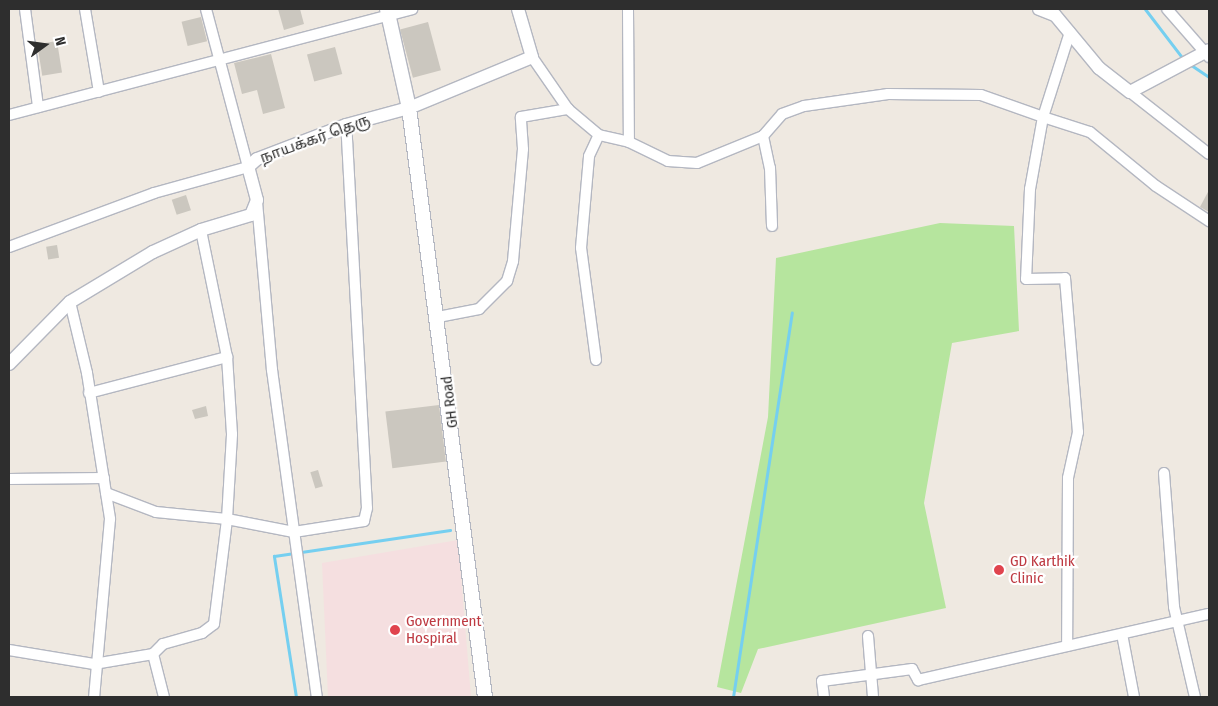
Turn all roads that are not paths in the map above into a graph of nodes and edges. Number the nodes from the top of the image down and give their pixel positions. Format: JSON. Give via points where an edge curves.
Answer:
{"nodes":[{"id":1,"x":25,"y":9,"type":"edge"},
{"id":2,"x":85,"y":9,"type":"edge"},
{"id":3,"x":206,"y":9,"type":"edge"},
{"id":4,"x":412,"y":9,"type":"edge"},
{"id":5,"x":518,"y":9,"type":"edge"},
{"id":6,"x":628,"y":9,"type":"edge"},
{"id":7,"x":1039,"y":9,"type":"edge"},
{"id":8,"x":1167,"y":9,"type":"edge"},
{"id":9,"x":388,"y":12,"type":"edge"},
{"id":10,"x":1054,"y":12,"type":"edge"},
{"id":11,"x":1070,"y":32,"type":"junction"},
{"id":12,"x":1207,"y":53,"type":"edge"},
{"id":13,"x":532,"y":57,"type":"junction"},
{"id":14,"x":216,"y":60,"type":"junction"},
{"id":15,"x":99,"y":92,"type":"junction"},
{"id":16,"x":1130,"y":92,"type":"junction"},
{"id":17,"x":38,"y":107,"type":"junction"},
{"id":18,"x":409,"y":108,"type":"junction"},
{"id":19,"x":568,"y":109,"type":"junction"},
{"id":20,"x":9,"y":115,"type":"edge"},
{"id":21,"x":1043,"y":117,"type":"junction"},
{"id":22,"x":346,"y":125,"type":"junction"},
{"id":23,"x":599,"y":135,"type":"junction"},
{"id":24,"x":763,"y":136,"type":"junction"},
{"id":25,"x":629,"y":142,"type":"junction"},
{"id":26,"x":1209,"y":154,"type":"edge"},
{"id":27,"x":248,"y":168,"type":"junction"},
{"id":28,"x":257,"y":200,"type":"junction"},
{"id":29,"x":1209,"y":221,"type":"edge"},
{"id":30,"x":772,"y":226,"type":"dead end"},
{"id":31,"x":200,"y":230,"type":"junction"},
{"id":32,"x":9,"y":248,"type":"edge"},
{"id":33,"x":70,"y":302,"type":"junction"},
{"id":34,"x":438,"y":317,"type":"junction"},
{"id":35,"x":227,"y":357,"type":"junction"},
{"id":36,"x":596,"y":360,"type":"dead end"},
{"id":37,"x":9,"y":364,"type":"edge"},
{"id":38,"x":89,"y":393,"type":"junction"},
{"id":39,"x":1164,"y":473,"type":"dead end"},
{"id":40,"x":104,"y":478,"type":"junction"},
{"id":41,"x":9,"y":480,"type":"edge"},
{"id":42,"x":106,"y":493,"type":"junction"},
{"id":43,"x":227,"y":519,"type":"junction"},
{"id":44,"x":294,"y":532,"type":"junction"},
{"id":45,"x":1209,"y":614,"type":"edge"},
{"id":46,"x":1179,"y":621,"type":"junction"},
{"id":47,"x":1122,"y":634,"type":"junction"},
{"id":48,"x":868,"y":636,"type":"dead end"},
{"id":49,"x":1067,"y":646,"type":"junction"},
{"id":50,"x":9,"y":650,"type":"edge"},
{"id":51,"x":153,"y":654,"type":"junction"},
{"id":52,"x":94,"y":664,"type":"junction"},
{"id":53,"x":871,"y":673,"type":"junction"},
{"id":54,"x":94,"y":697,"type":"edge"},
{"id":55,"x":164,"y":697,"type":"edge"},
{"id":56,"x":317,"y":697,"type":"edge"},
{"id":57,"x":485,"y":697,"type":"edge"},
{"id":58,"x":824,"y":697,"type":"edge"},
{"id":59,"x":873,"y":697,"type":"edge"},
{"id":60,"x":1134,"y":697,"type":"edge"},
{"id":61,"x":1195,"y":697,"type":"edge"}],
"edges":[{"from":1,"to":17,"type":"street"},
{"from":2,"to":15,"type":"street"},
{"from":3,"to":14,"type":"street"},
{"from":4,"to":9,"type":"street"},
{"from":5,"to":13,"type":"street"},
{"from":6,"to":25,"type":"street"},
{"from":7,"to":10,"type":"street"},
{"from":8,"to":12,"type":"street"},
{"from":9,"to":14,"type":"street"},
{"from":9,"to":18,"type":"main road","name":"GH Road"},
{"from":10,"to":11,"type":"street"},
{"from":11,"to":16,"type":"street","via":[[1099,68]]},
{"from":11,"to":21,"type":"street"},
{"from":12,"to":16,"type":"street"},
{"from":13,"to":18,"type":"street","name":"நாயக்கர் தெரு"},
{"from":13,"to":19,"type":"street"},
{"from":14,"to":15,"type":"street"},
{"from":14,"to":27,"type":"street"},
{"from":15,"to":17,"type":"street"},
{"from":16,"to":26,"type":"street"},
{"from":17,"to":20,"type":"street"},
{"from":18,"to":22,"type":"street","name":"நாயக்கர் தெரு"},
{"from":18,"to":34,"type":"main road","name":"GH Road"},
{"from":19,"to":23,"type":"street"},
{"from":19,"to":34,"type":"street","via":[[521,117],[524,149],[513,261],[507,281],[479,309]]},
{"from":21,"to":24,"type":"street","via":[[981,95],[888,94],[804,106],[782,114]]},
{"from":21,"to":29,"type":"street","via":[[1090,132],[1156,186]]},
{"from":21,"to":49,"type":"street","via":[[1030,189],[1026,279],[1065,278],[1078,432],[1068,478]]},
{"from":22,"to":27,"type":"street","name":"நாயக்கர் தெரு","via":[[257,159]]},
{"from":22,"to":44,"type":"street","via":[[367,508],[364,521]]},
{"from":23,"to":25,"type":"street"},
{"from":23,"to":36,"type":"street","via":[[589,156],[580,248]]},
{"from":24,"to":25,"type":"street","via":[[697,163],[668,161]]},
{"from":24,"to":30,"type":"street","via":[[770,168]]},
{"from":27,"to":28,"type":"street","name":"நாயக்கர் தெரு"},
{"from":27,"to":32,"type":"street","via":[[154,193]]},
{"from":28,"to":31,"type":"street","via":[[251,215]]},
{"from":28,"to":44,"type":"street"},
{"from":31,"to":33,"type":"street","via":[[153,252]]},
{"from":31,"to":35,"type":"street"},
{"from":33,"to":37,"type":"street"},
{"from":33,"to":38,"type":"street"},
{"from":34,"to":57,"type":"main road","name":"GH Road"},
{"from":35,"to":38,"type":"street"},
{"from":35,"to":43,"type":"street","via":[[232,434]]},
{"from":38,"to":40,"type":"street","via":[[96,452]]},
{"from":39,"to":46,"type":"street","via":[[1165,531]]},
{"from":40,"to":41,"type":"street"},
{"from":40,"to":42,"type":"street"},
{"from":42,"to":43,"type":"street","via":[[156,512]]},
{"from":42,"to":52,"type":"street","via":[[110,519]]},
{"from":43,"to":44,"type":"street"},
{"from":43,"to":51,"type":"street","via":[[214,624],[202,633],[163,644]]},
{"from":44,"to":56,"type":"street"},
{"from":45,"to":46,"type":"street"},
{"from":46,"to":47,"type":"street"},
{"from":46,"to":61,"type":"street"},
{"from":47,"to":49,"type":"street"},
{"from":47,"to":60,"type":"street"},
{"from":48,"to":53,"type":"street"},
{"from":49,"to":53,"type":"street","via":[[918,680],[912,668]]},
{"from":50,"to":52,"type":"street"},
{"from":51,"to":52,"type":"street"},
{"from":51,"to":55,"type":"street"},
{"from":52,"to":54,"type":"street"},
{"from":53,"to":58,"type":"street","via":[[822,681]]},
{"from":53,"to":59,"type":"street"}]}
